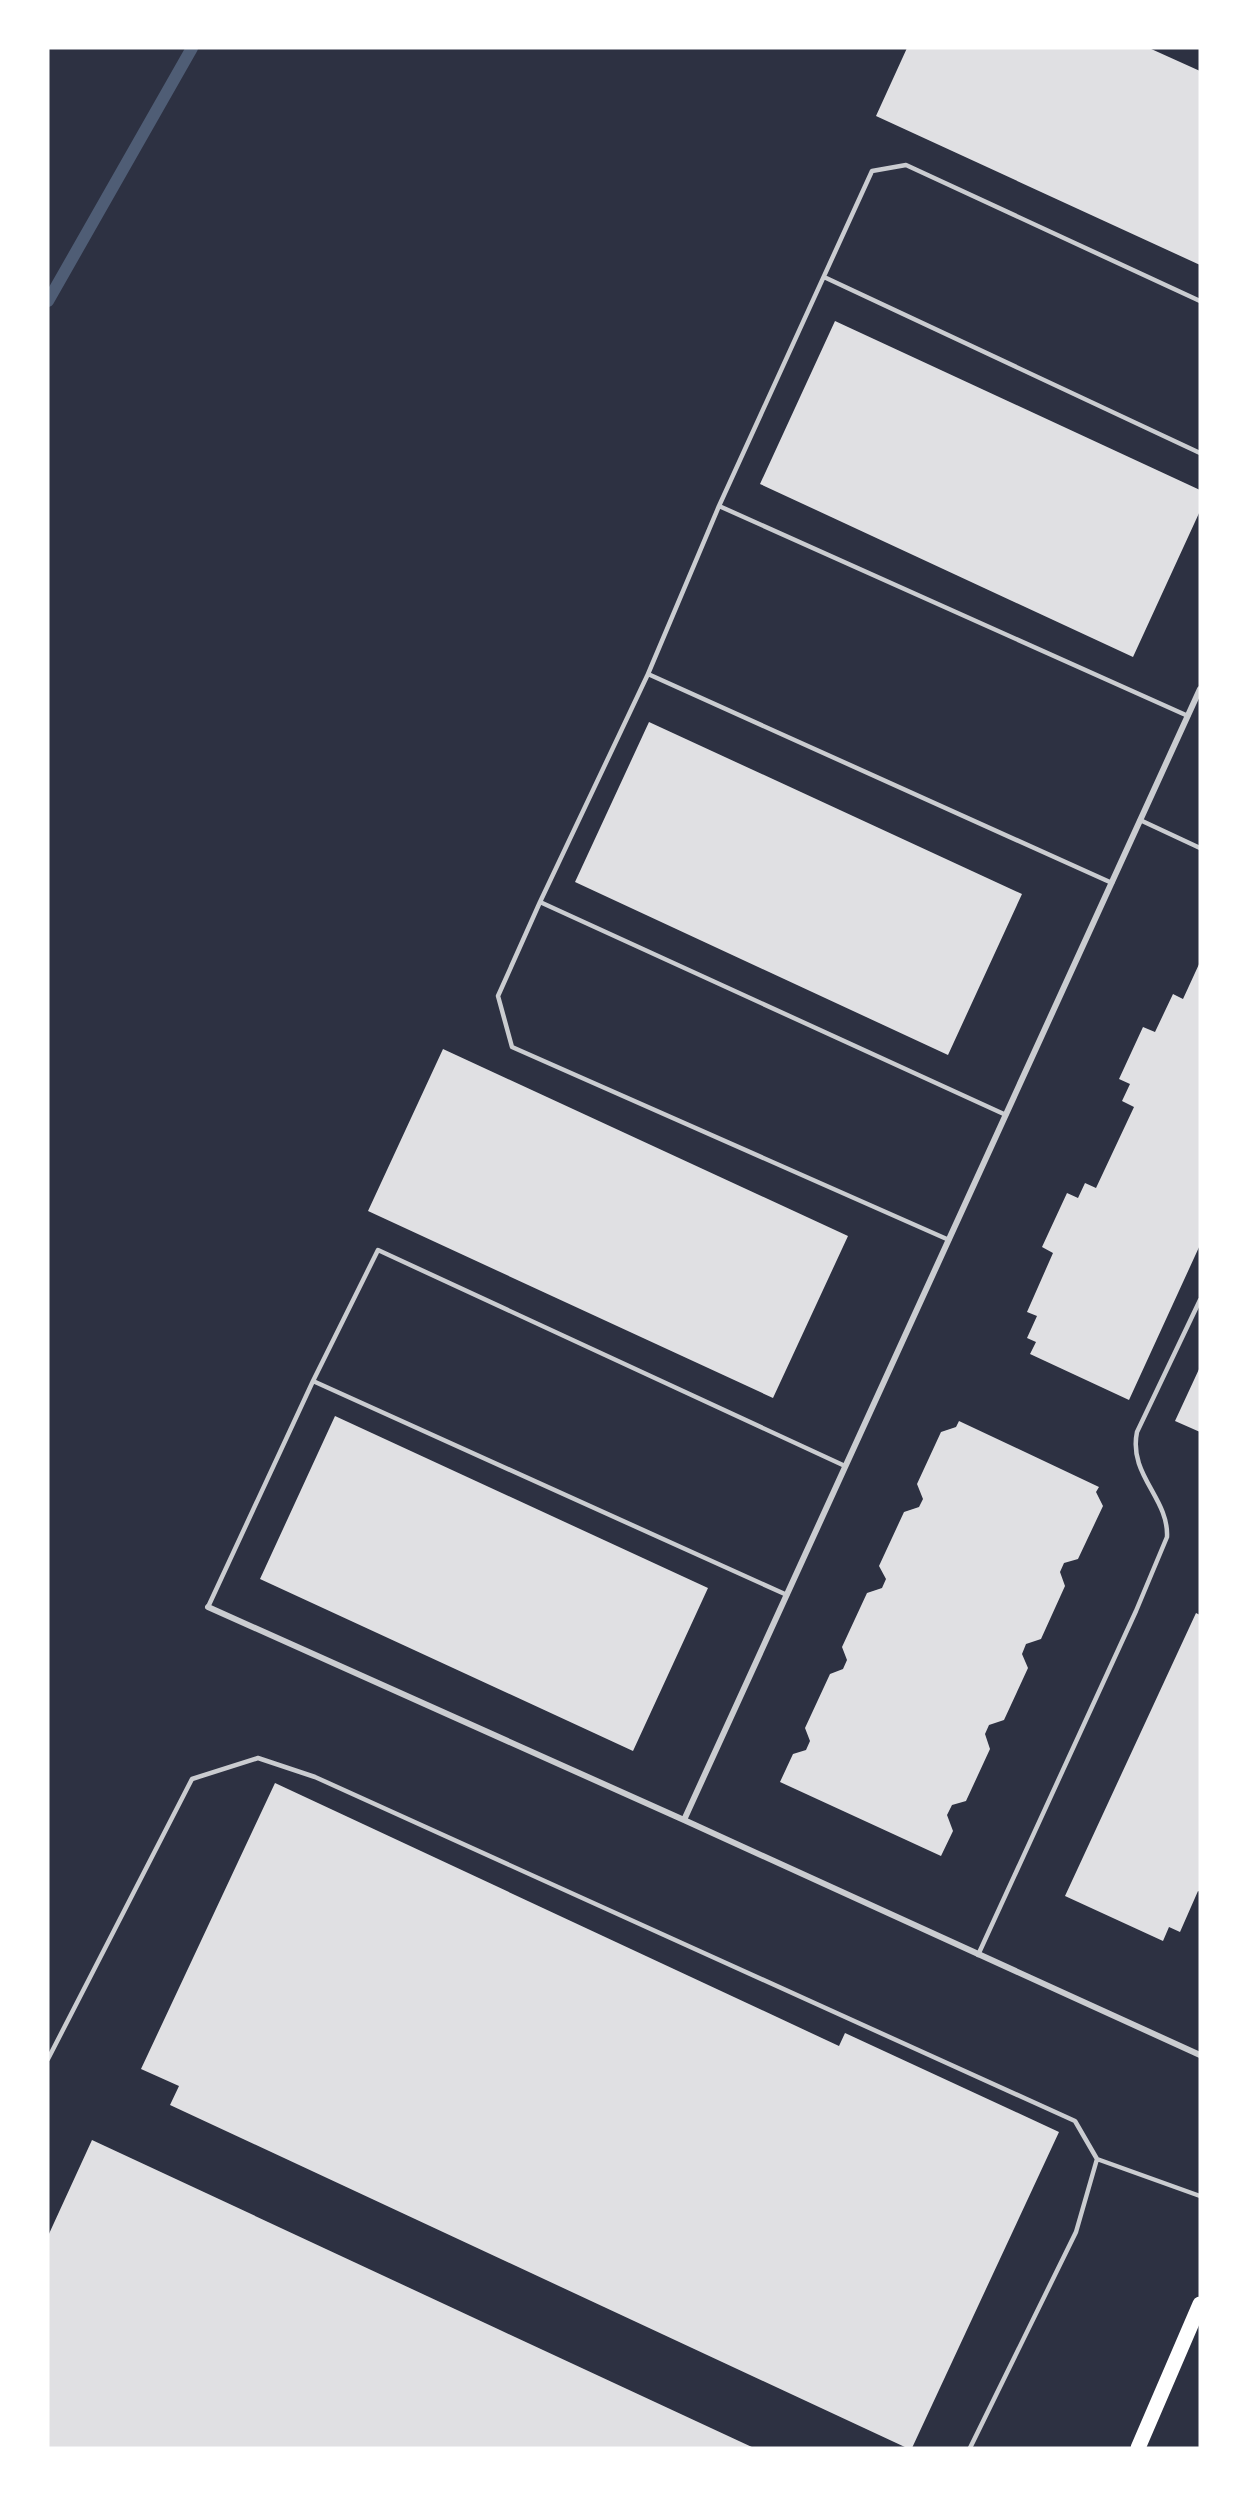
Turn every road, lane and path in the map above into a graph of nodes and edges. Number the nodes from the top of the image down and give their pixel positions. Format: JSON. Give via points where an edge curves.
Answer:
{"nodes":[{"id":1,"x":824,"y":277,"type":"junction"},
{"id":2,"x":1200,"y":301,"type":"edge"},
{"id":3,"x":1200,"y":453,"type":"edge"},
{"id":4,"x":719,"y":506,"type":"junction"},
{"id":5,"x":648,"y":674,"type":"junction"},
{"id":6,"x":1200,"y":689,"type":"edge"},
{"id":7,"x":1188,"y":716,"type":"junction"},
{"id":8,"x":1140,"y":820,"type":"junction"},
{"id":9,"x":1200,"y":848,"type":"edge"},
{"id":10,"x":1112,"y":883,"type":"junction"},
{"id":11,"x":540,"y":902,"type":"junction"},
{"id":12,"x":1006,"y":1115,"type":"junction"},
{"id":13,"x":949,"y":1240,"type":"junction"},
{"id":14,"x":1200,"y":1300,"type":"edge"},
{"id":15,"x":313,"y":1381,"type":"junction"},
{"id":16,"x":845,"y":1466,"type":"junction"},
{"id":17,"x":787,"y":1595,"type":"junction"},
{"id":18,"x":208,"y":1607,"type":"joint"},
{"id":19,"x":684,"y":1820,"type":"junction"},
{"id":20,"x":978,"y":1955,"type":"junction"},
{"id":21,"x":1200,"y":2055,"type":"edge"},
{"id":22,"x":48,"y":2059,"type":"edge"},
{"id":23,"x":1098,"y":2160,"type":"junction"},
{"id":24,"x":1200,"y":2196,"type":"edge"},
{"id":25,"x":1200,"y":2304,"type":"edge"},
{"id":26,"x":970,"y":2448,"type":"edge"},
{"id":27,"x":1138,"y":2448,"type":"edge"}],
"edges":[{"from":1,"to":2,"type":"lane","via":[[872,171],[906,165]]},
{"from":1,"to":3,"type":"lane"},
{"from":1,"to":4,"type":"lane"},
{"from":4,"to":5,"type":"lane"},
{"from":4,"to":7,"type":"lane"},
{"from":5,"to":10,"type":"lane"},
{"from":5,"to":11,"type":"lane"},
{"from":6,"to":7,"type":"street"},
{"from":7,"to":8,"type":"street"},
{"from":8,"to":9,"type":"lane"},
{"from":8,"to":10,"type":"street"},
{"from":10,"to":12,"type":"street"},
{"from":11,"to":12,"type":"lane"},
{"from":11,"to":13,"type":"lane","via":[[498,996],[512,1047]]},
{"from":12,"to":13,"type":"street"},
{"from":13,"to":16,"type":"street"},
{"from":14,"to":20,"type":"lane","via":[[1137,1432],[1134,1448],[1168,1525],[1167,1537]]},
{"from":15,"to":16,"type":"lane","via":[[378,1250]]},
{"from":15,"to":17,"type":"lane"},
{"from":15,"to":18,"type":"lane"},
{"from":16,"to":17,"type":"street"},
{"from":17,"to":19,"type":"street"},
{"from":18,"to":19,"type":"street"},
{"from":19,"to":20,"type":"street"},
{"from":20,"to":21,"type":"street"},
{"from":22,"to":23,"type":"lane","via":[[192,1779],[258,1758],[315,1777],[1075,2121]]},
{"from":23,"to":24,"type":"lane"},
{"from":23,"to":26,"type":"lane","via":[[1076,2232]]},
{"from":25,"to":27,"type":"main road"}]}
